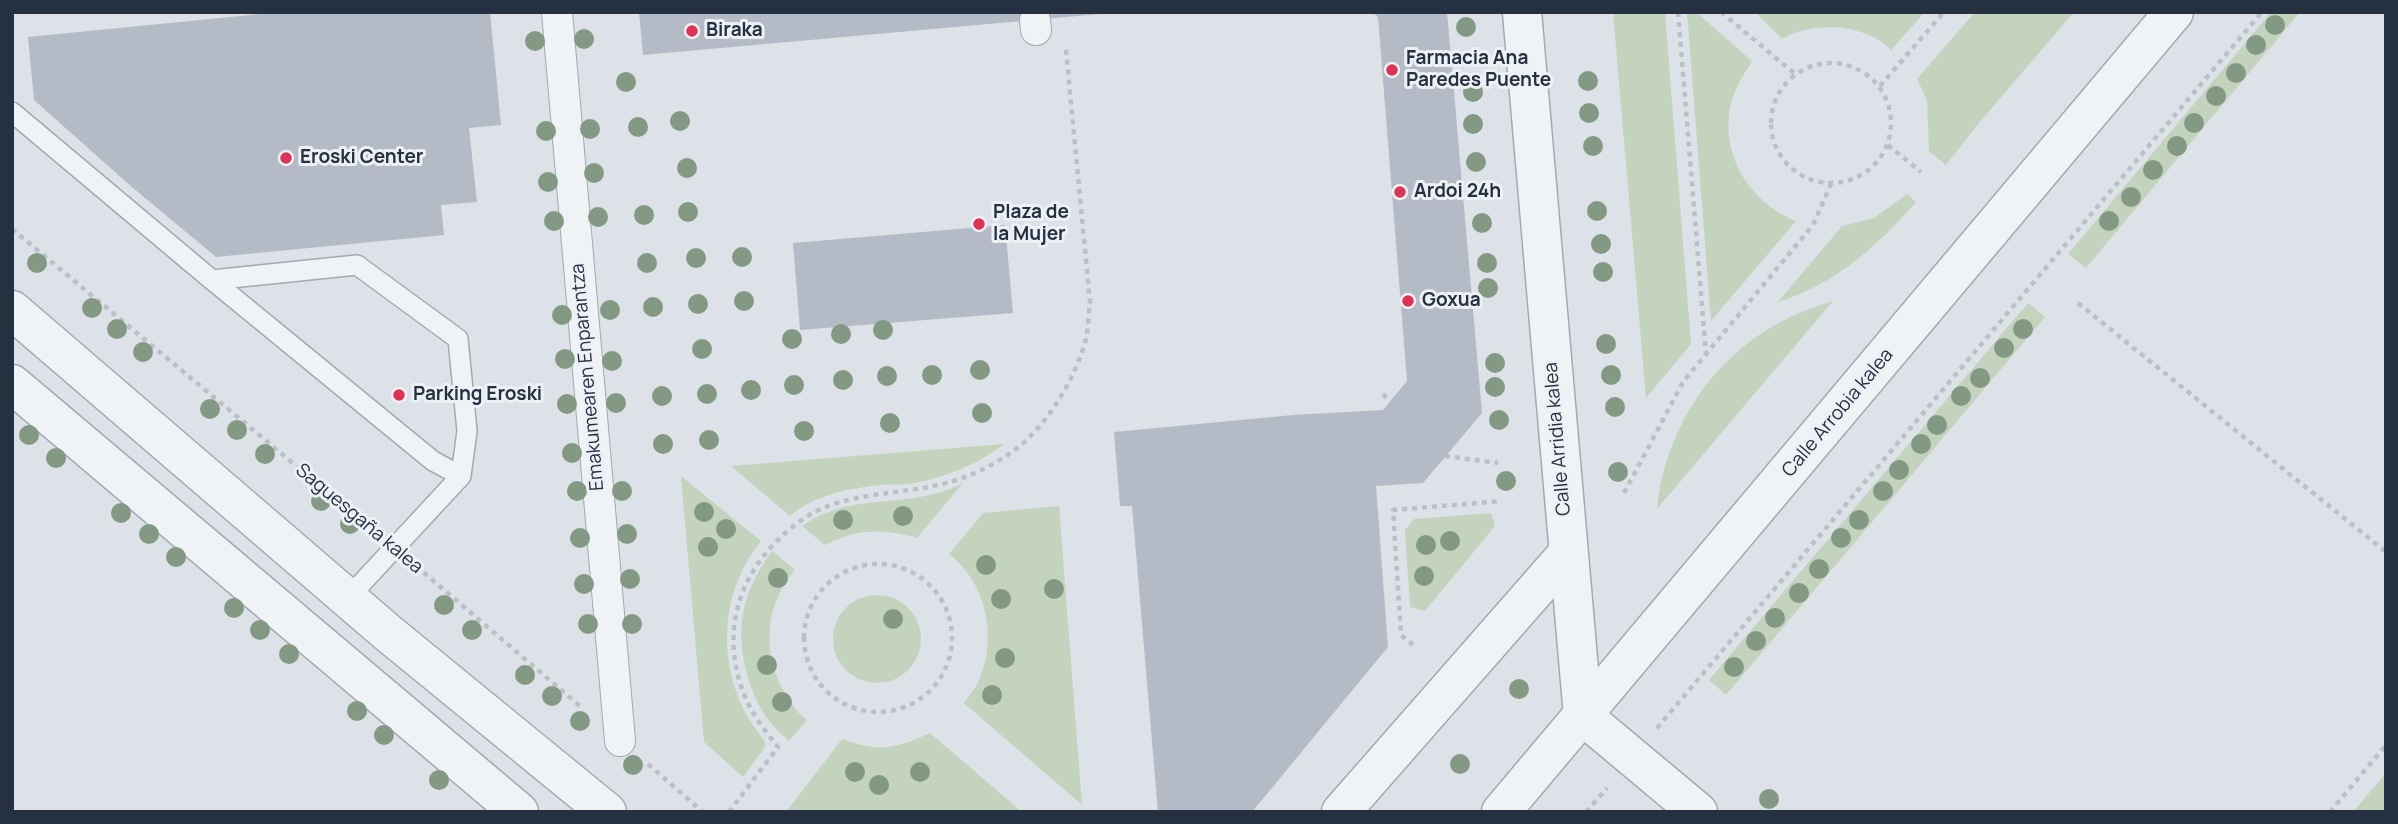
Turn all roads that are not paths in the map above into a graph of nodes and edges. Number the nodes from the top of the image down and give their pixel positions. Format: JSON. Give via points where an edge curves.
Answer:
{"nodes":[{"id":1,"x":557,"y":12,"type":"edge"},
{"id":2,"x":1522,"y":12,"type":"edge"},
{"id":3,"x":2174,"y":12,"type":"edge"},
{"id":4,"x":12,"y":112,"type":"edge"},
{"id":5,"x":212,"y":280,"type":"junction"},
{"id":6,"x":12,"y":310,"type":"edge"},
{"id":7,"x":12,"y":384,"type":"edge"},
{"id":8,"x":461,"y":476,"type":"junction"},
{"id":9,"x":1568,"y":553,"type":"junction"},
{"id":10,"x":347,"y":599,"type":"junction"},
{"id":11,"x":1583,"y":716,"type":"junction"},
{"id":12,"x":620,"y":741,"type":"road end"},
{"id":13,"x":519,"y":812,"type":"edge"},
{"id":14,"x":607,"y":812,"type":"edge"},
{"id":15,"x":1341,"y":812,"type":"edge"},
{"id":16,"x":1501,"y":812,"type":"edge"},
{"id":17,"x":1698,"y":812,"type":"edge"}],
"edges":[{"from":1,"to":12,"type":"street","name":"Emakumearen Enparantza"},
{"from":2,"to":9,"type":"street","name":"Calle Arridia kalea"},
{"from":3,"to":11,"type":"street","name":"Calle Arrobia kalea"},
{"from":4,"to":5,"type":"lane"},
{"from":5,"to":8,"type":"lane","via":[[433,461]]},
{"from":5,"to":8,"type":"lane","via":[[357,265],[458,339],[467,431]]},
{"from":6,"to":10,"type":"street"},
{"from":7,"to":13,"type":"street"},
{"from":8,"to":10,"type":"lane"},
{"from":9,"to":11,"type":"street","name":"Calle Arridia kalea"},
{"from":9,"to":15,"type":"street"},
{"from":10,"to":14,"type":"street"},
{"from":11,"to":16,"type":"street","name":"Calle Arrobia kalea"},
{"from":11,"to":17,"type":"street"}]}
